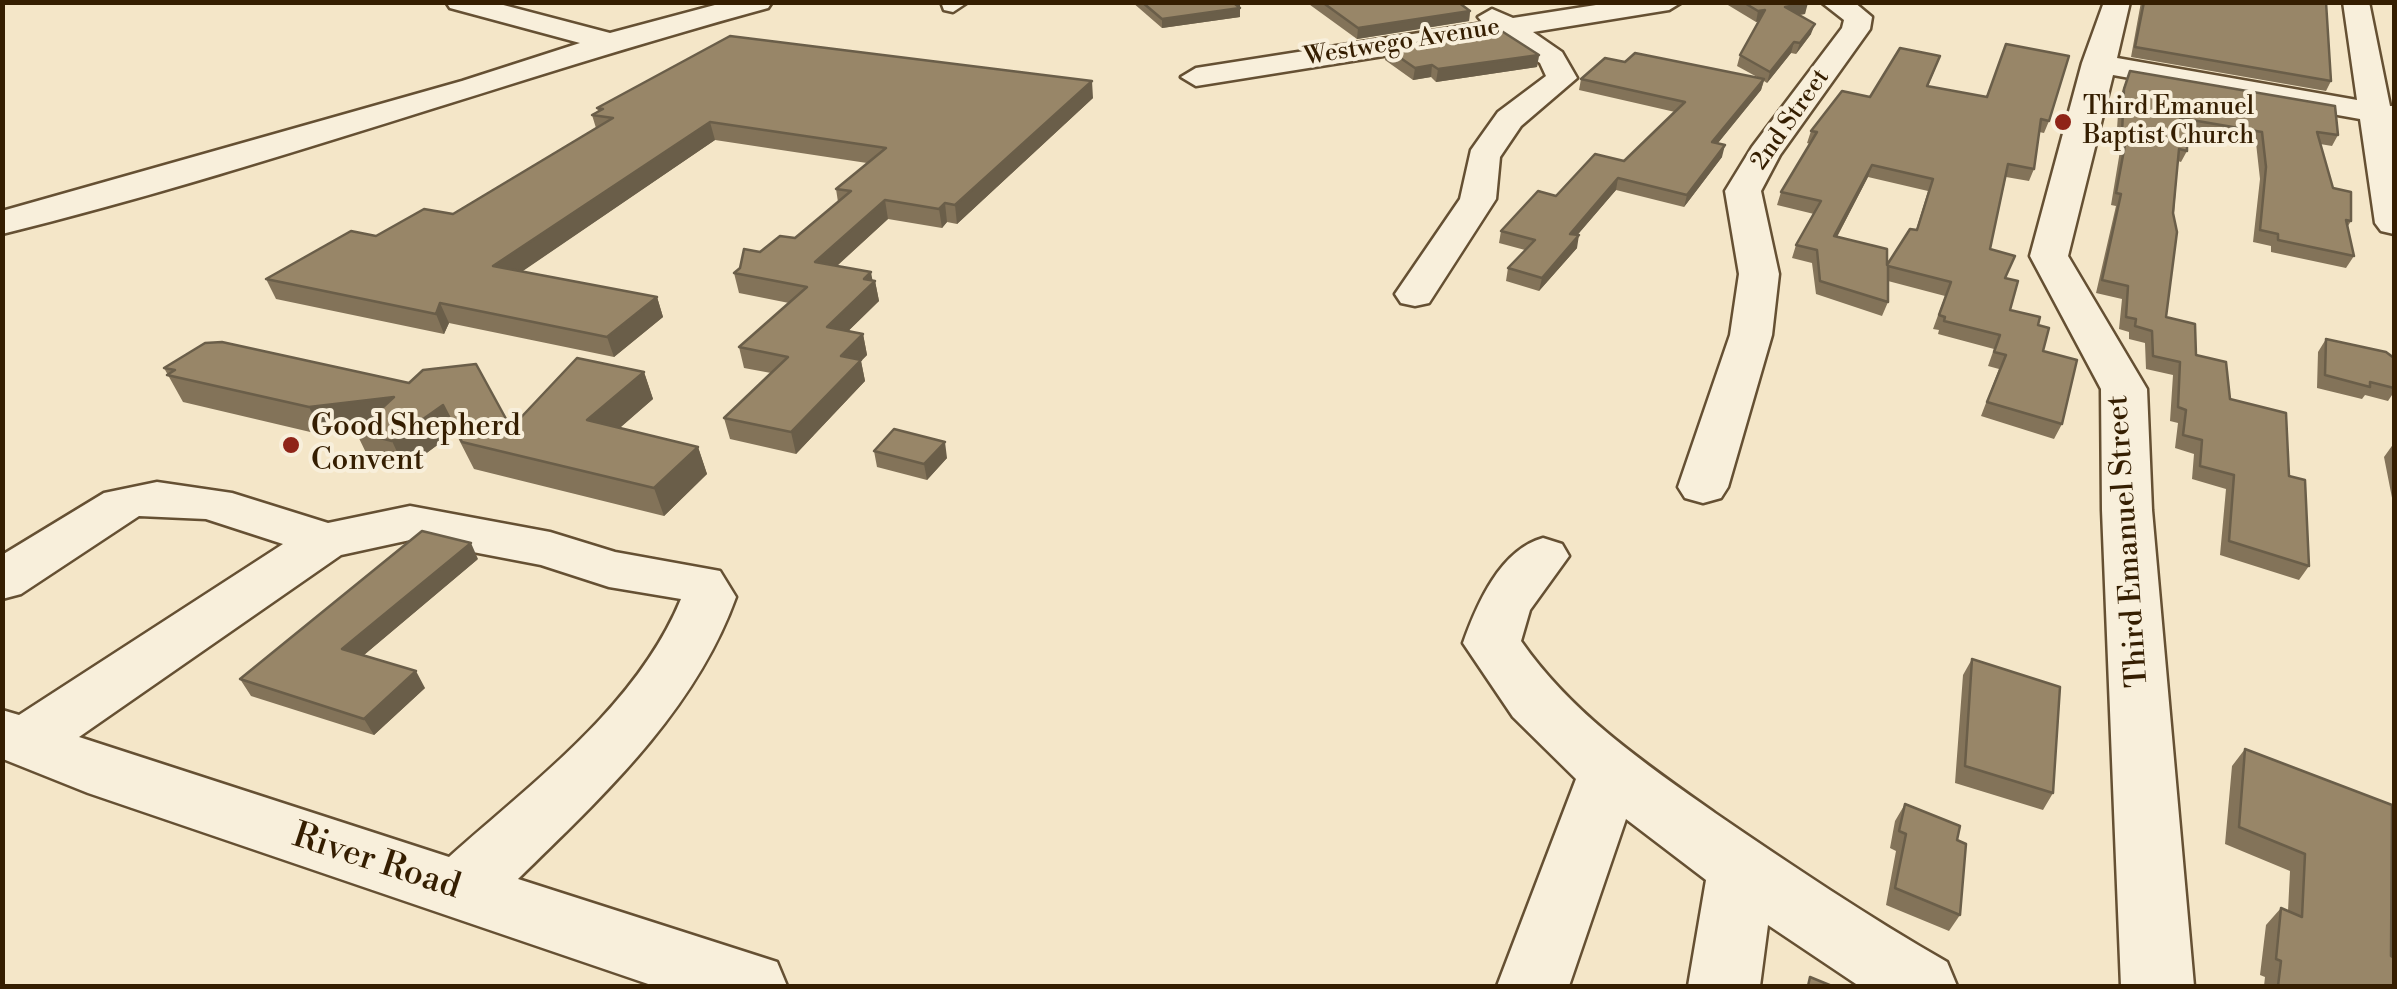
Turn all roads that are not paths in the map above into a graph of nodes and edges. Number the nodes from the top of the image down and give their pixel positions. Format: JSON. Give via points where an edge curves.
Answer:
{"nodes":[{"id":1,"x":459,"y":2,"type":"edge"},
{"id":2,"x":759,"y":2,"type":"edge"},
{"id":3,"x":1475,"y":2,"type":"edge"},
{"id":4,"x":1669,"y":2,"type":"edge"},
{"id":5,"x":1834,"y":2,"type":"edge"},
{"id":6,"x":2117,"y":2,"type":"edge"},
{"id":7,"x":2356,"y":2,"type":"edge"},
{"id":8,"x":1506,"y":27,"type":"junction"},
{"id":9,"x":610,"y":42,"type":"junction"},
{"id":10,"x":2097,"y":64,"type":"junction"},
{"id":11,"x":1196,"y":77,"type":"dead end"},
{"id":12,"x":2386,"y":114,"type":"edge"},
{"id":13,"x":2,"y":223,"type":"edge"},
{"id":14,"x":2394,"y":223,"type":"edge"},
{"id":15,"x":1414,"y":294,"type":"dead end"},
{"id":16,"x":1703,"y":487,"type":"dead end"},
{"id":17,"x":325,"y":541,"type":"junction"},
{"id":18,"x":1544,"y":556,"type":"dead end"},
{"id":19,"x":2,"y":581,"type":"edge"},
{"id":20,"x":14,"y":737,"type":"edge"},
{"id":21,"x":1610,"y":773,"type":"junction"},
{"id":22,"x":1742,"y":868,"type":"junction"},
{"id":23,"x":460,"y":890,"type":"junction"},
{"id":24,"x":751,"y":986,"type":"edge"},
{"id":25,"x":1533,"y":986,"type":"edge"},
{"id":26,"x":1724,"y":986,"type":"edge"},
{"id":27,"x":1921,"y":986,"type":"edge"},
{"id":28,"x":2158,"y":986,"type":"edge"}],
"edges":[{"from":1,"to":9,"type":"street"},
{"from":2,"to":9,"type":"street"},
{"from":3,"to":8,"type":"street"},
{"from":4,"to":8,"type":"street","name":"Westwego Avenue"},
{"from":5,"to":16,"type":"street","name":"2nd Street","via":[[1858,16],[1856,29],[1743,191],[1759,274],[1751,335]]},
{"from":6,"to":10,"type":"street","name":"Third Emanuel Street"},
{"from":7,"to":12,"type":"street"},
{"from":8,"to":11,"type":"street","name":"Westwego Avenue"},
{"from":8,"to":15,"type":"street","via":[[1552,58],[1562,78],[1508,119],[1483,157],[1478,199]]},
{"from":9,"to":13,"type":"street"},
{"from":10,"to":12,"type":"street"},
{"from":10,"to":28,"type":"street","name":"Third Emanuel Street","via":[[2049,256],[2124,389]]},
{"from":12,"to":14,"type":"street"},
{"from":17,"to":19,"type":"street","via":[[235,512],[134,500]]},
{"from":17,"to":20,"type":"street"},
{"from":17,"to":23,"type":"street","via":[[410,523],[701,584],[708,597],[703,620],[655,698]]},
{"from":18,"to":21,"type":"street","via":[[1504,604],[1492,643],[1512,678]]},
{"from":20,"to":23,"type":"street","name":"River Road"},
{"from":21,"to":22,"type":"street"},
{"from":21,"to":25,"type":"street"},
{"from":22,"to":26,"type":"street"},
{"from":22,"to":27,"type":"street"},
{"from":23,"to":24,"type":"street","name":"River Road"}]}
